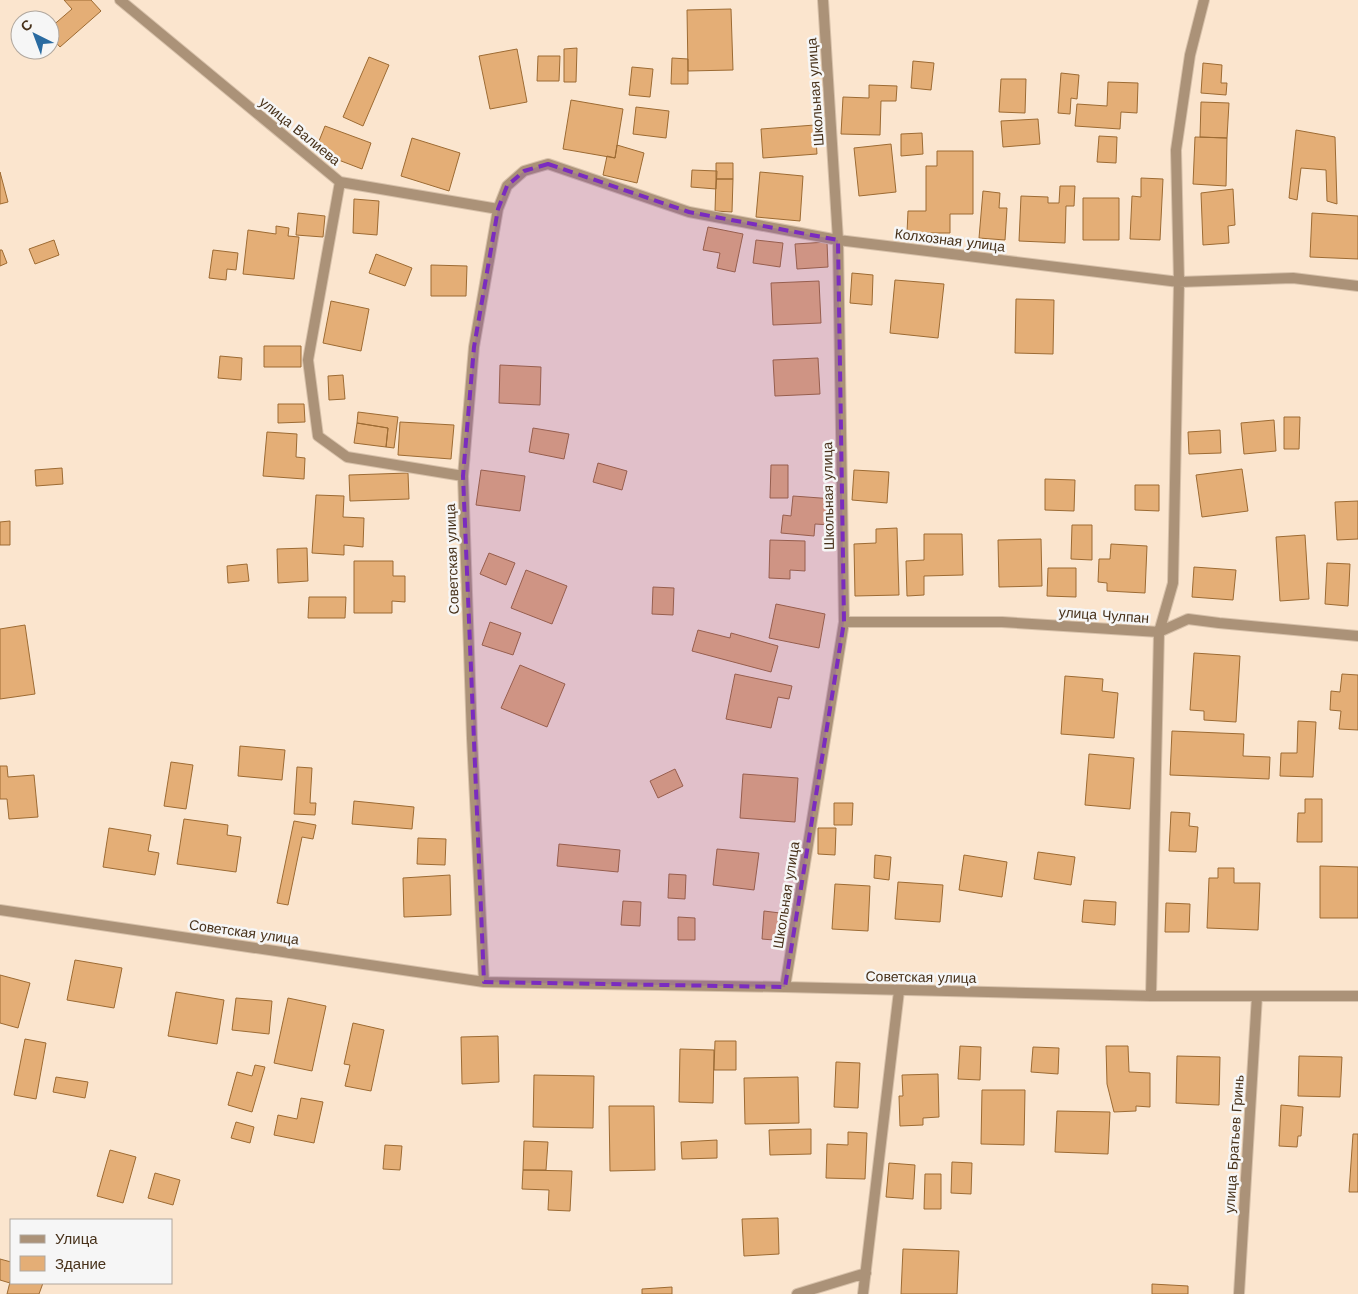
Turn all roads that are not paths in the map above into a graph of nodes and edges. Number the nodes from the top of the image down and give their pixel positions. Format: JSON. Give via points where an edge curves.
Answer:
{"nodes":[{"id":1,"x":120,"y":0,"type":"edge"},
{"id":2,"x":823,"y":0,"type":"edge"},
{"id":3,"x":1204,"y":0,"type":"edge"},
{"id":4,"x":548,"y":164,"type":"joint"},
{"id":5,"x":340,"y":182,"type":"junction"},
{"id":6,"x":498,"y":208,"type":"junction"},
{"id":7,"x":838,"y":240,"type":"junction"},
{"id":8,"x":1179,"y":282,"type":"junction"},
{"id":9,"x":1358,"y":286,"type":"edge"},
{"id":10,"x":463,"y":476,"type":"junction"},
{"id":11,"x":844,"y":622,"type":"junction"},
{"id":12,"x":1159,"y":632,"type":"junction"},
{"id":13,"x":1358,"y":636,"type":"edge"},
{"id":14,"x":0,"y":910,"type":"edge"},
{"id":15,"x":484,"y":982,"type":"junction"},
{"id":16,"x":785,"y":988,"type":"junction"},
{"id":17,"x":899,"y":991,"type":"junction"},
{"id":18,"x":1151,"y":996,"type":"junction"},
{"id":19,"x":1257,"y":996,"type":"junction"},
{"id":20,"x":1358,"y":996,"type":"edge"},
{"id":21,"x":866,"y":1273,"type":"junction"},
{"id":22,"x":797,"y":1294,"type":"edge"},
{"id":23,"x":863,"y":1294,"type":"edge"},
{"id":24,"x":1239,"y":1294,"type":"edge"}],
"edges":[{"from":1,"to":5,"type":"street","name":"улица Валиева"},
{"from":2,"to":7,"type":"street","name":"Школьная улица"},
{"from":3,"to":8,"type":"street","via":[[1190,55],[1176,150]]},
{"from":4,"to":6,"type":"street","name":"Советская улица","via":[[524,171],[507,186]]},
{"from":4,"to":7,"type":"street","name":"Колхозная улица","via":[[689,212]]},
{"from":5,"to":6,"type":"street","name":"улица Валиева"},
{"from":5,"to":10,"type":"street","via":[[308,360],[318,436],[347,457]]},
{"from":6,"to":10,"type":"street","name":"Советская улица","via":[[474,347]]},
{"from":7,"to":8,"type":"street","name":"Колхозная улица"},
{"from":7,"to":11,"type":"street","name":"Школьная улица"},
{"from":8,"to":9,"type":"street","name":"Колхозная улица","via":[[1292,278]]},
{"from":8,"to":12,"type":"street","via":[[1173,583]]},
{"from":10,"to":15,"type":"street","name":"Советская улица"},
{"from":11,"to":12,"type":"street","name":"улица Чулпан","via":[[1002,622]]},
{"from":11,"to":16,"type":"street","name":"Школьная улица"},
{"from":12,"to":13,"type":"street","name":"улица Чулпан","via":[[1188,619]]},
{"from":12,"to":18,"type":"street"},
{"from":14,"to":15,"type":"street","name":"Советская улица"},
{"from":15,"to":16,"type":"street","name":"Советская улица"},
{"from":16,"to":17,"type":"street","name":"Советская улица"},
{"from":17,"to":18,"type":"street","name":"Советская улица"},
{"from":17,"to":21,"type":"street"},
{"from":18,"to":19,"type":"street","name":"Советская улица"},
{"from":19,"to":20,"type":"street","name":"Советская улица"},
{"from":19,"to":24,"type":"street","name":"улица Братьев Гринь"},
{"from":21,"to":22,"type":"street"},
{"from":21,"to":23,"type":"street"}]}
